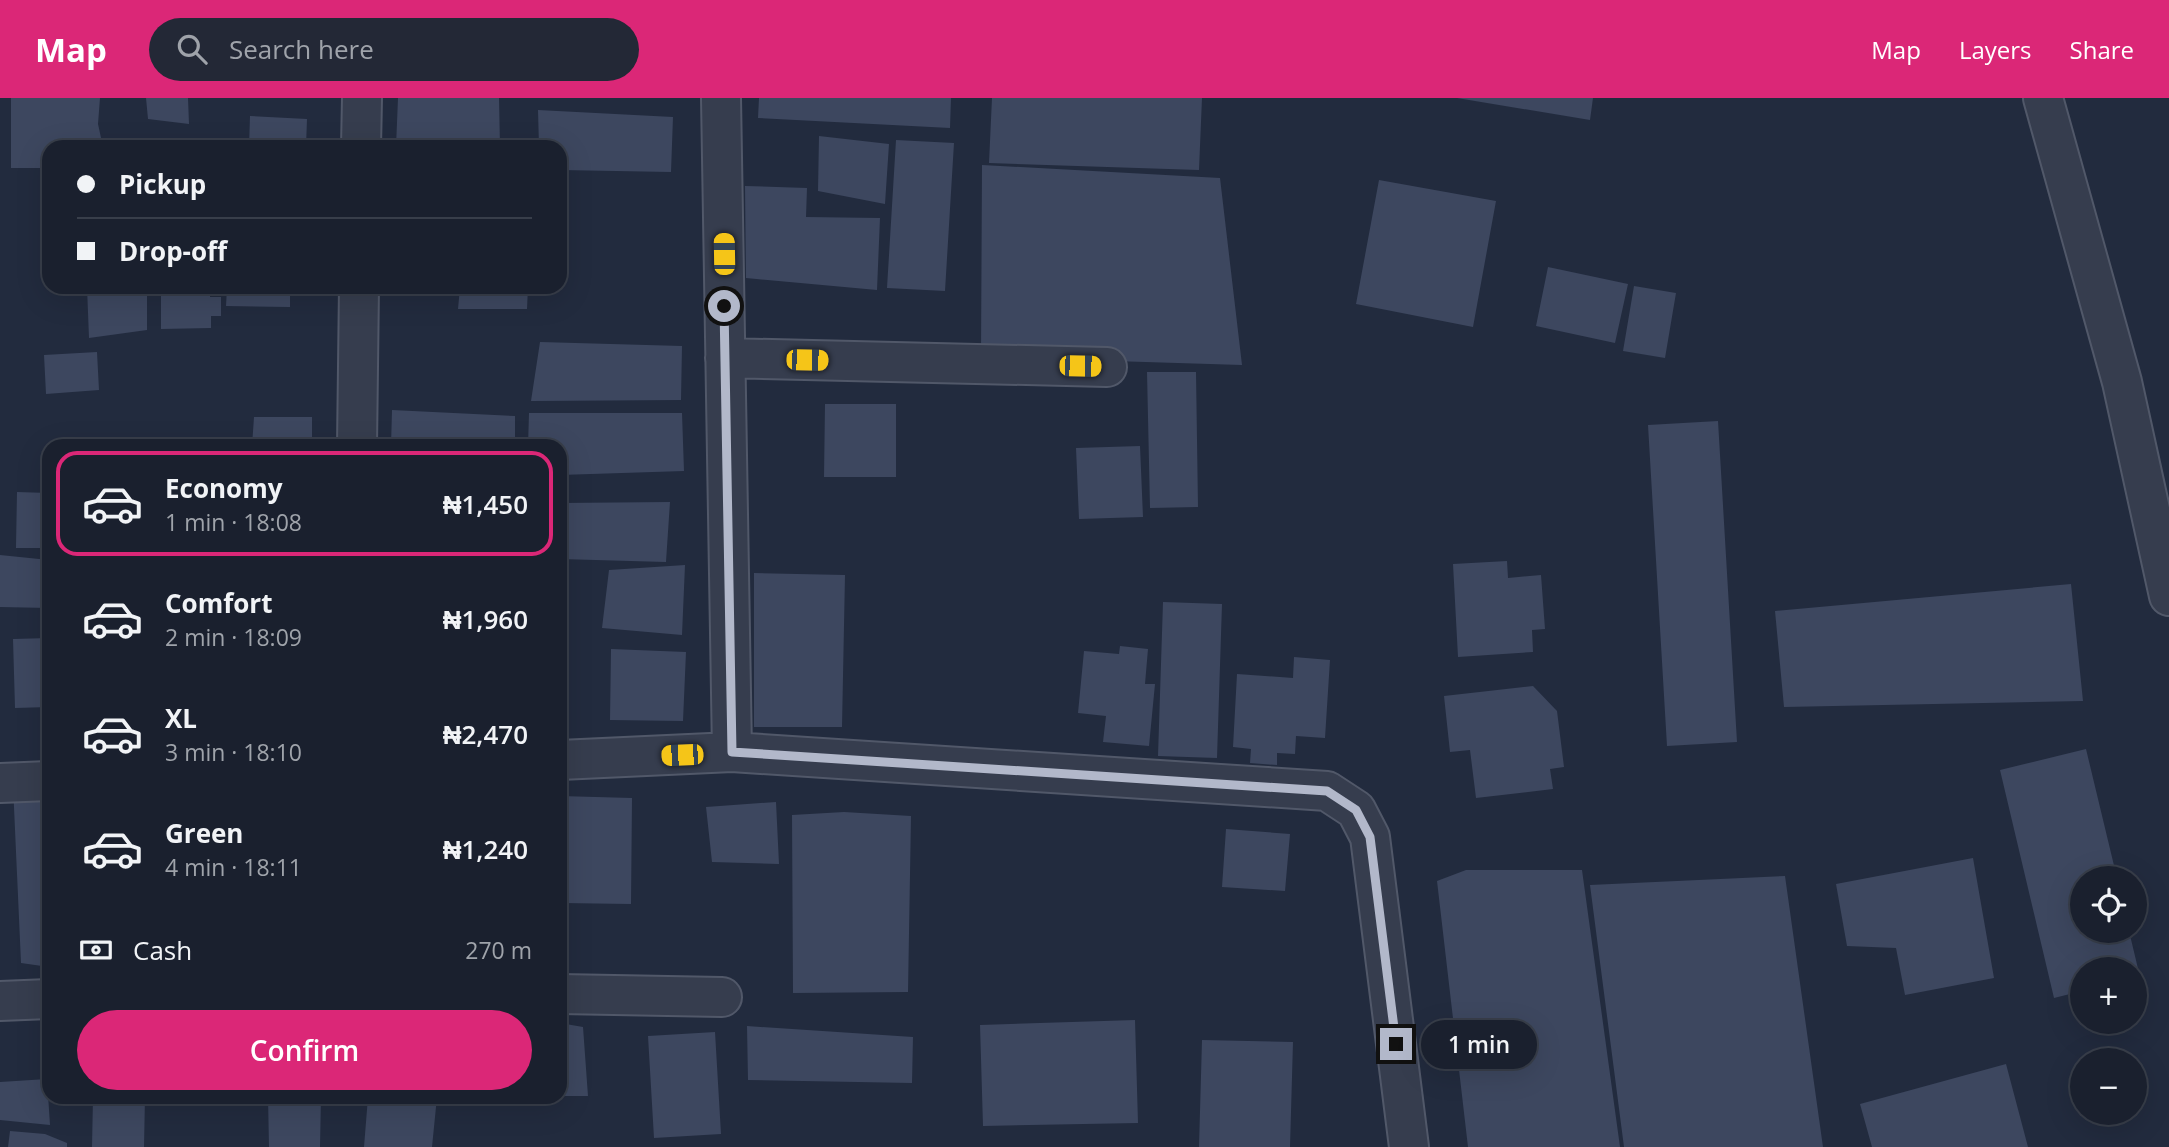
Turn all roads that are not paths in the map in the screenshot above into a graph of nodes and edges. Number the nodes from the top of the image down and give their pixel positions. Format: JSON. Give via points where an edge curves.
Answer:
{"nodes":[{"id":1,"x":362,"y":98,"type":"edge"},
{"id":2,"x":721,"y":98,"type":"edge"},
{"id":3,"x":2043,"y":98,"type":"edge"},
{"id":4,"x":361,"y":140,"type":"edge"},
{"id":5,"x":359,"y":294,"type":"edge"},
{"id":6,"x":725,"y":358,"type":"junction"},
{"id":7,"x":1107,"y":367,"type":"dead end"},
{"id":8,"x":357,"y":439,"type":"edge"},
{"id":9,"x":2169,"y":596,"type":"edge"},
{"id":10,"x":732,"y":752,"type":"junction"},
{"id":11,"x":567,"y":760,"type":"edge"},
{"id":12,"x":42,"y":781,"type":"edge"},
{"id":13,"x":0,"y":783,"type":"edge"},
{"id":14,"x":567,"y":994,"type":"edge"},
{"id":15,"x":722,"y":997,"type":"dead end"},
{"id":16,"x":42,"y":999,"type":"edge"},
{"id":17,"x":0,"y":1000,"type":"edge"},
{"id":18,"x":1409,"y":1147,"type":"edge"}],
"edges":[{"from":1,"to":4,"type":"street"},
{"from":2,"to":6,"type":"street"},
{"from":3,"to":9,"type":"street","via":[[2122,382]]},
{"from":5,"to":8,"type":"street"},
{"from":6,"to":7,"type":"street"},
{"from":6,"to":10,"type":"street"},
{"from":10,"to":11,"type":"street"},
{"from":10,"to":18,"type":"street","via":[[1327,791],[1356,810],[1370,837]]},
{"from":12,"to":13,"type":"street"},
{"from":14,"to":15,"type":"street"},
{"from":16,"to":17,"type":"street"}]}
